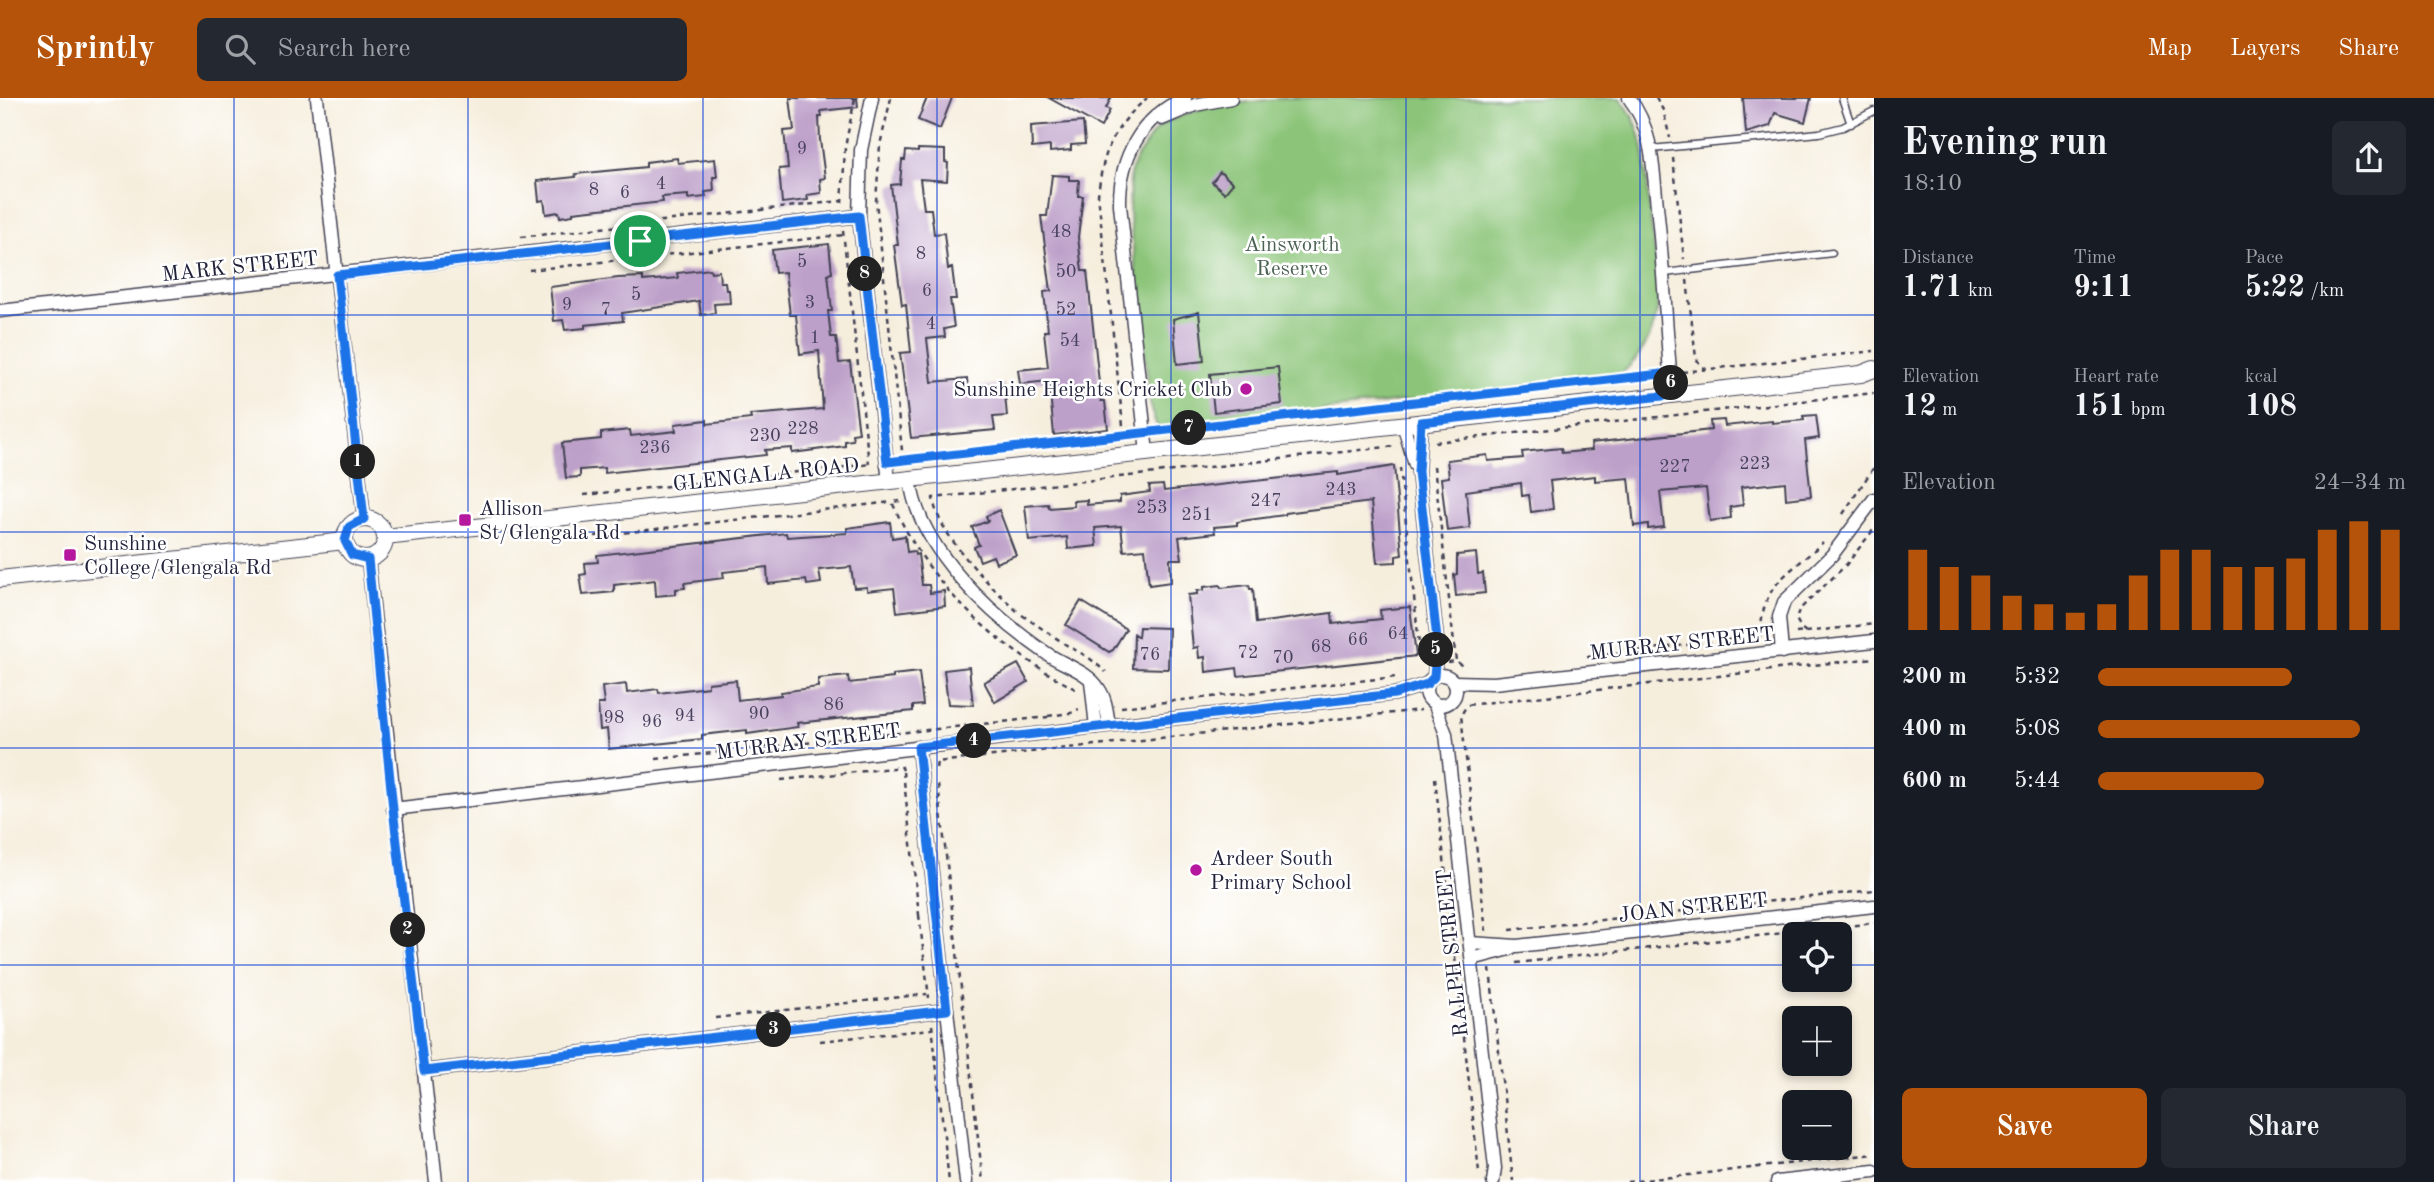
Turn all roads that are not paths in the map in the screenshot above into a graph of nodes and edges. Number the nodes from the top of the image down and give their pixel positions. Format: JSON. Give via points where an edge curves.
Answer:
{"nodes":[{"id":1,"x":317,"y":98,"type":"edge"},
{"id":2,"x":872,"y":98,"type":"edge"},
{"id":3,"x":1231,"y":98,"type":"edge"},
{"id":4,"x":1629,"y":98,"type":"edge"},
{"id":5,"x":1842,"y":98,"type":"edge"},
{"id":6,"x":1191,"y":100,"type":"edge"},
{"id":7,"x":1874,"y":111,"type":"edge"},
{"id":8,"x":1851,"y":124,"type":"junction"},
{"id":9,"x":1651,"y":149,"type":"junction"},
{"id":10,"x":859,"y":216,"type":"junction"},
{"id":11,"x":1832,"y":253,"type":"dead end"},
{"id":12,"x":1665,"y":273,"type":"junction"},
{"id":13,"x":337,"y":275,"type":"junction"},
{"id":14,"x":0,"y":311,"type":"edge"},
{"id":15,"x":1870,"y":373,"type":"edge"},
{"id":16,"x":1672,"y":395,"type":"junction"},
{"id":17,"x":1421,"y":422,"type":"junction"},
{"id":18,"x":1403,"y":424,"type":"junction"},
{"id":19,"x":1147,"y":453,"type":"junction"},
{"id":20,"x":1418,"y":472,"type":"junction"},
{"id":21,"x":910,"y":479,"type":"junction"},
{"id":22,"x":889,"y":482,"type":"junction"},
{"id":23,"x":1874,"y":499,"type":"edge"},
{"id":24,"x":364,"y":519,"type":"junction"},
{"id":25,"x":385,"y":537,"type":"junction"},
{"id":26,"x":345,"y":541,"type":"junction"},
{"id":27,"x":368,"y":559,"type":"junction"},
{"id":28,"x":0,"y":579,"type":"edge"},
{"id":29,"x":1437,"y":639,"type":"junction"},
{"id":30,"x":1874,"y":641,"type":"edge"},
{"id":31,"x":1782,"y":652,"type":"junction"},
{"id":32,"x":1453,"y":688,"type":"junction"},
{"id":33,"x":1430,"y":695,"type":"junction"},
{"id":34,"x":1102,"y":726,"type":"junction"},
{"id":35,"x":1446,"y":734,"type":"junction"},
{"id":36,"x":918,"y":747,"type":"junction"},
{"id":37,"x":393,"y":809,"type":"junction"},
{"id":38,"x":1874,"y":906,"type":"edge"},
{"id":39,"x":1470,"y":943,"type":"junction"},
{"id":40,"x":1487,"y":944,"type":"junction"},
{"id":41,"x":1472,"y":959,"type":"junction"},
{"id":42,"x":947,"y":1010,"type":"junction"},
{"id":43,"x":424,"y":1071,"type":"junction"},
{"id":44,"x":1495,"y":1168,"type":"junction"},
{"id":45,"x":1874,"y":1171,"type":"edge"},
{"id":46,"x":436,"y":1182,"type":"edge"},
{"id":47,"x":966,"y":1182,"type":"edge"},
{"id":48,"x":1493,"y":1182,"type":"edge"},
{"id":49,"x":1500,"y":1182,"type":"edge"},
{"id":50,"x":1777,"y":1182,"type":"edge"}],
"edges":[{"from":1,"to":13,"type":"street"},
{"from":2,"to":10,"type":"street","via":[[861,150]]},
{"from":3,"to":6,"type":"street"},
{"from":4,"to":9,"type":"street","via":[[1640,112]]},
{"from":5,"to":8,"type":"lane"},
{"from":6,"to":19,"type":"street","via":[[1143,130],[1126,156],[1120,194]]},
{"from":7,"to":8,"type":"lane"},
{"from":8,"to":9,"type":"lane","via":[[1819,133]]},
{"from":9,"to":12,"type":"street"},
{"from":10,"to":13,"type":"street","name":"MARK STREET"},
{"from":10,"to":22,"type":"street"},
{"from":11,"to":12,"type":"lane"},
{"from":12,"to":16,"type":"street"},
{"from":13,"to":14,"type":"street","name":"MARK STREET"},
{"from":13,"to":24,"type":"street"},
{"from":15,"to":16,"type":"street","name":"GLENGALA ROAD"},
{"from":16,"to":17,"type":"street","name":"GLENGALA ROAD"},
{"from":17,"to":18,"type":"street","name":"GLENGALA ROAD"},
{"from":17,"to":20,"type":"street","name":"RALPH STREET"},
{"from":18,"to":19,"type":"street","name":"GLENGALA ROAD"},
{"from":18,"to":20,"type":"street","name":"RALPH STREET"},
{"from":19,"to":21,"type":"street","name":"GLENGALA ROAD"},
{"from":20,"to":29,"type":"street","name":"RALPH STREET"},
{"from":21,"to":22,"type":"street","name":"GLENGALA ROAD"},
{"from":21,"to":34,"type":"street","via":[[916,509],[960,578],[1003,621],[1091,680]]},
{"from":22,"to":25,"type":"street","name":"GLENGALA ROAD"},
{"from":23,"to":31,"type":"street","via":[[1832,555],[1784,601],[1779,617]]},
{"from":24,"to":25,"type":"street","via":[[379,524]]},
{"from":24,"to":26,"type":"street","via":[[349,527]]},
{"from":25,"to":27,"type":"street","via":[[381,551]]},
{"from":26,"to":27,"type":"street","via":[[352,555]]},
{"from":26,"to":28,"type":"street"},
{"from":27,"to":37,"type":"street"},
{"from":29,"to":32,"type":"street","name":"RALPH STREET"},
{"from":29,"to":33,"type":"street","name":"RALPH STREET"},
{"from":30,"to":31,"type":"street","name":"MURRAY STREET"},
{"from":31,"to":32,"type":"street","name":"MURRAY STREET"},
{"from":32,"to":33,"type":"street","via":[[1443,705]]},
{"from":32,"to":33,"type":"street","via":[[1444,675]]},
{"from":32,"to":35,"type":"street","name":"RALPH STREET"},
{"from":33,"to":34,"type":"street","name":"MURRAY STREET","via":[[1395,694]]},
{"from":33,"to":35,"type":"street","name":"RALPH STREET"},
{"from":34,"to":36,"type":"street","name":"MURRAY STREET"},
{"from":35,"to":39,"type":"street","name":"RALPH STREET"},
{"from":36,"to":37,"type":"street","name":"MURRAY STREET"},
{"from":36,"to":42,"type":"street"},
{"from":37,"to":43,"type":"street"},
{"from":38,"to":40,"type":"street","name":"JOAN STREET","via":[[1517,946]]},
{"from":39,"to":40,"type":"street","name":"JOAN STREET"},
{"from":39,"to":41,"type":"street","name":"RALPH STREET"},
{"from":40,"to":41,"type":"street","name":"JOAN STREET"},
{"from":41,"to":44,"type":"street","name":"RALPH STREET"},
{"from":42,"to":43,"type":"street"},
{"from":42,"to":47,"type":"street"},
{"from":43,"to":46,"type":"street"},
{"from":44,"to":48,"type":"street","name":"RALPH STREET"},
{"from":44,"to":49,"type":"street","name":"RALPH STREET"},
{"from":45,"to":50,"type":"street"}]}
